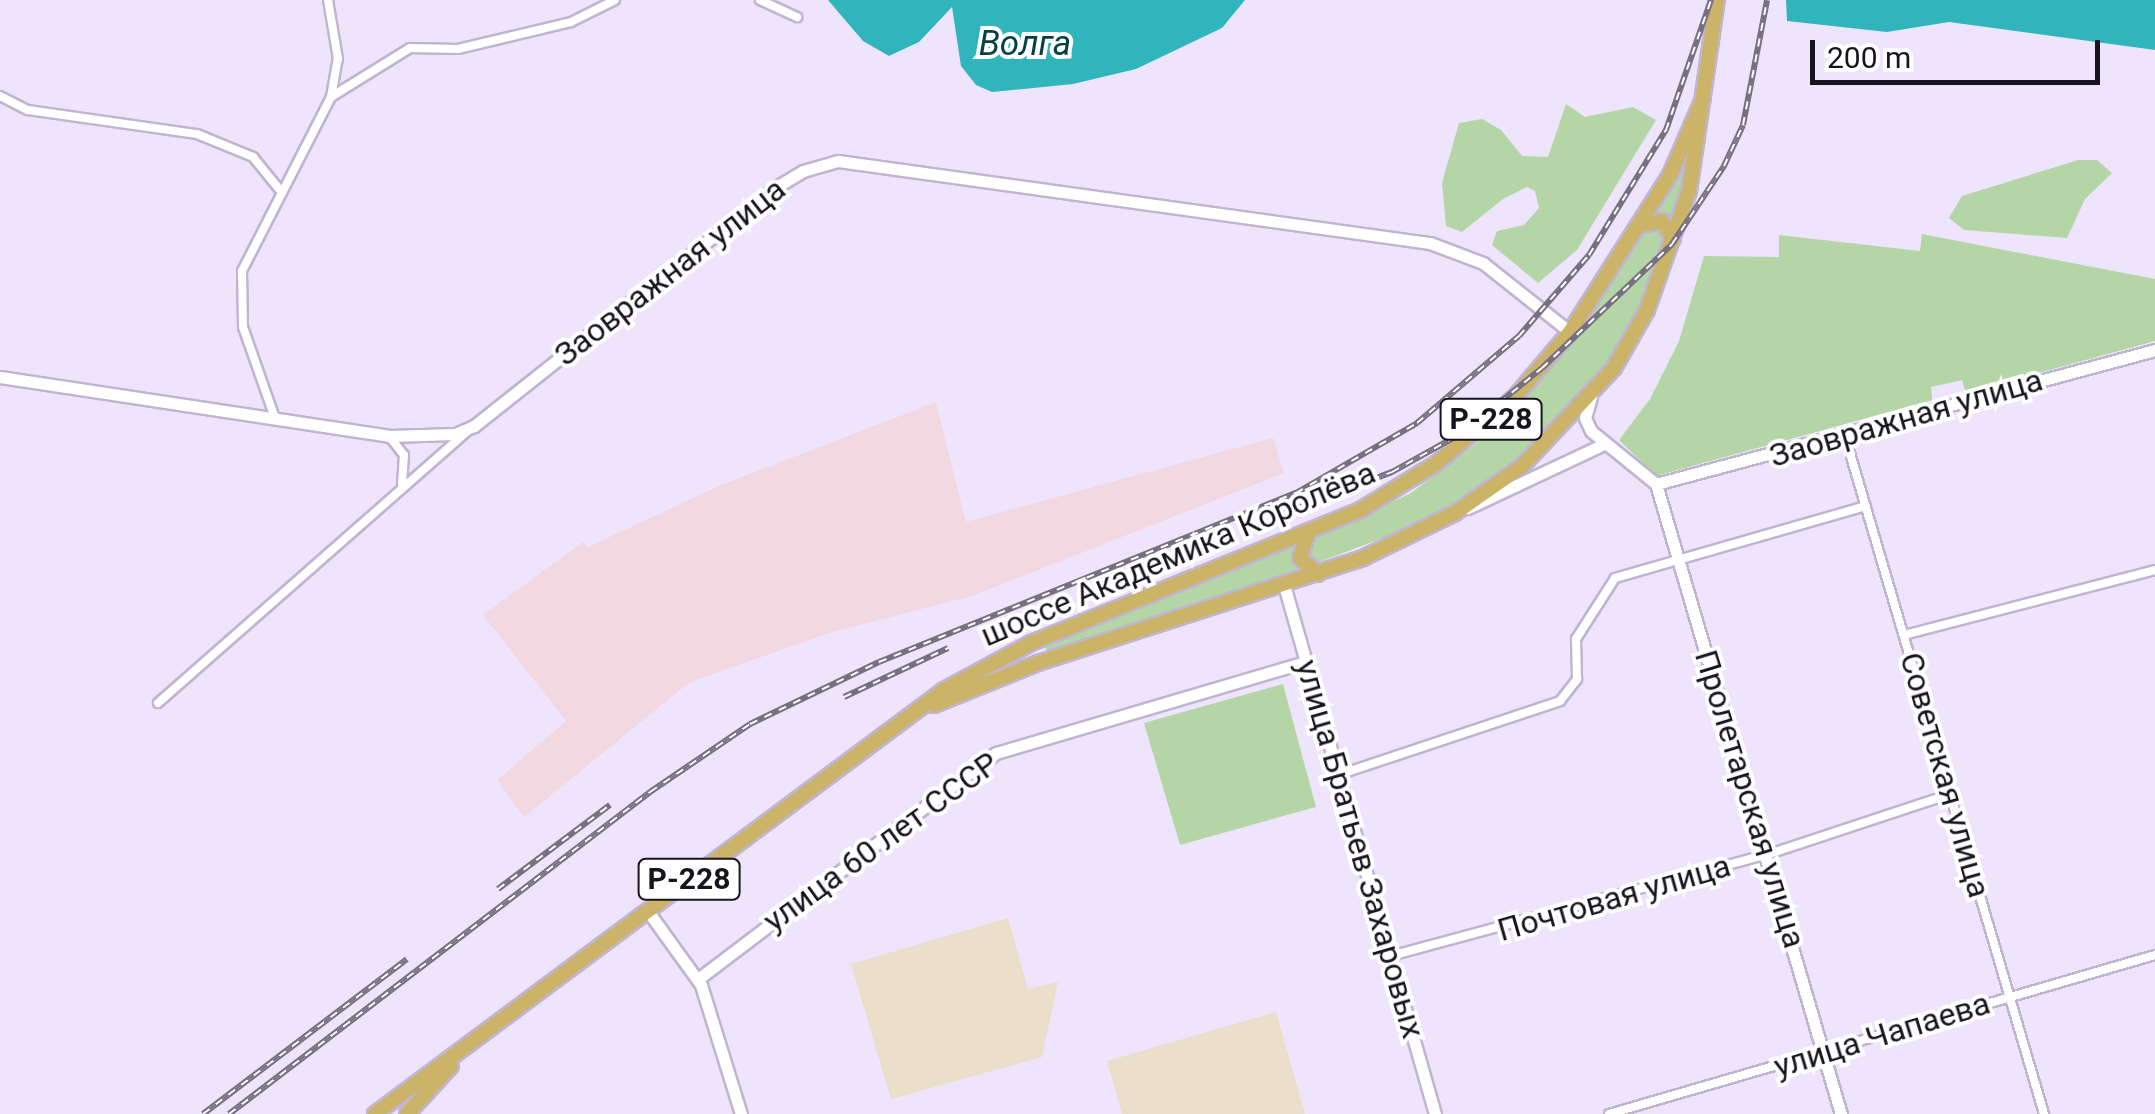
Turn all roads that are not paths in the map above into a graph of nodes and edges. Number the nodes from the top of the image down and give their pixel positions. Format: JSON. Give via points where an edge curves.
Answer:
{"nodes":[{"id":1,"x":328,"y":0,"type":"edge"},
{"id":2,"x":615,"y":0,"type":"edge"},
{"id":3,"x":760,"y":0,"type":"edge"},
{"id":4,"x":1717,"y":0,"type":"edge"},
{"id":5,"x":797,"y":17,"type":"dead end"},
{"id":6,"x":0,"y":96,"type":"edge"},
{"id":7,"x":331,"y":97,"type":"junction"},
{"id":8,"x":1702,"y":101,"type":"junction"},
{"id":9,"x":279,"y":190,"type":"junction"},
{"id":10,"x":1640,"y":225,"type":"junction"},
{"id":11,"x":1673,"y":238,"type":"junction"},
{"id":12,"x":1570,"y":332,"type":"junction"},
{"id":13,"x":2155,"y":350,"type":"edge"},
{"id":14,"x":0,"y":376,"type":"edge"},
{"id":15,"x":1591,"y":397,"type":"junction"},
{"id":16,"x":275,"y":418,"type":"junction"},
{"id":17,"x":474,"y":426,"type":"junction"},
{"id":18,"x":388,"y":436,"type":"junction"},
{"id":19,"x":1845,"y":436,"type":"junction"},
{"id":20,"x":1604,"y":444,"type":"junction"},
{"id":21,"x":1656,"y":484,"type":"junction"},
{"id":22,"x":400,"y":488,"type":"junction"},
{"id":23,"x":1866,"y":506,"type":"junction"},
{"id":24,"x":1455,"y":513,"type":"junction"},
{"id":25,"x":1309,"y":532,"type":"junction"},
{"id":26,"x":1678,"y":560,"type":"junction"},
{"id":27,"x":2155,"y":570,"type":"edge"},
{"id":28,"x":1318,"y":574,"type":"junction"},
{"id":29,"x":1284,"y":584,"type":"junction"},
{"id":30,"x":1904,"y":635,"type":"junction"},
{"id":31,"x":1306,"y":662,"type":"junction"},
{"id":32,"x":158,"y":703,"type":"dead end"},
{"id":33,"x":907,"y":718,"type":"junction"},
{"id":34,"x":1338,"y":775,"type":"junction"},
{"id":35,"x":1950,"y":794,"type":"junction"},
{"id":36,"x":1770,"y":854,"type":"junction"},
{"id":37,"x":647,"y":910,"type":"junction"},
{"id":38,"x":1390,"y":956,"type":"junction"},
{"id":39,"x":2155,"y":956,"type":"edge"},
{"id":40,"x":698,"y":979,"type":"junction"},
{"id":41,"x":2010,"y":996,"type":"junction"},
{"id":42,"x":473,"y":1044,"type":"junction"},
{"id":43,"x":1823,"y":1056,"type":"junction"},
{"id":44,"x":375,"y":1114,"type":"edge"},
{"id":45,"x":407,"y":1114,"type":"edge"},
{"id":46,"x":741,"y":1114,"type":"edge"},
{"id":47,"x":1436,"y":1114,"type":"edge"},
{"id":48,"x":1608,"y":1114,"type":"edge"},
{"id":49,"x":1841,"y":1114,"type":"edge"},
{"id":50,"x":2044,"y":1114,"type":"edge"}],
"edges":[{"from":1,"to":7,"type":"street","via":[[338,58]]},
{"from":2,"to":7,"type":"street","via":[[571,22],[458,49],[410,48]]},
{"from":3,"to":5,"type":"street"},
{"from":4,"to":8,"type":"highway","number":"Р-228"},
{"from":6,"to":9,"type":"street","via":[[28,110],[197,134],[252,157]]},
{"from":7,"to":9,"type":"street"},
{"from":8,"to":10,"type":"highway","name":"шоссе Академика Королёва","number":"Р-228"},
{"from":8,"to":11,"type":"highway","name":"шоссе Академика Королёва","number":"Р-228","via":[[1689,192]]},
{"from":9,"to":16,"type":"street","via":[[242,270],[243,326]]},
{"from":10,"to":11,"type":"highway","via":[[1662,221]]},
{"from":10,"to":12,"type":"highway","name":"шоссе Академика Королёва","number":"Р-228"},
{"from":11,"to":15,"type":"highway","name":"шоссе Академика Королёва","number":"Р-228","via":[[1636,333]]},
{"from":12,"to":17,"type":"street","name":"Заовражная улица","via":[[1483,263],[1430,243],[838,161],[803,170],[773,188]]},
{"from":12,"to":25,"type":"highway","name":"шоссе Академика Королёва","number":"Р-228","via":[[1516,397],[1460,446],[1398,489]]},
{"from":13,"to":19,"type":"street","name":"Заовражная улица"},
{"from":14,"to":16,"type":"street","name":"Заовражная улица"},
{"from":15,"to":20,"type":"street","via":[[1584,418]]},
{"from":15,"to":24,"type":"highway","name":"шоссе Академика Королёва","number":"Р-228","via":[[1522,466]]},
{"from":16,"to":18,"type":"street","name":"Заовражная улица"},
{"from":17,"to":18,"type":"street","name":"Заовражная улица","via":[[436,438]]},
{"from":17,"to":22,"type":"street"},
{"from":18,"to":22,"type":"street","via":[[404,455]]},
{"from":19,"to":21,"type":"street","name":"Заовражная улица"},
{"from":19,"to":23,"type":"street","name":"Советская улица"},
{"from":20,"to":21,"type":"street"},
{"from":20,"to":24,"type":"street"},
{"from":21,"to":26,"type":"street","name":"Пролетарская улица"},
{"from":22,"to":32,"type":"street"},
{"from":23,"to":26,"type":"street"},
{"from":23,"to":30,"type":"street","name":"Советская улица"},
{"from":24,"to":28,"type":"highway","name":"шоссе Академика Королёва","number":"Р-228"},
{"from":25,"to":28,"type":"highway","via":[[1300,558]]},
{"from":25,"to":33,"type":"highway","name":"шоссе Академика Королёва","number":"Р-228","via":[[1030,643]]},
{"from":26,"to":34,"type":"street","via":[[1611,582],[1576,639],[1577,680],[1560,701]]},
{"from":26,"to":36,"type":"street","name":"Пролетарская улица"},
{"from":27,"to":30,"type":"street"},
{"from":28,"to":29,"type":"highway","name":"шоссе Академика Королёва","number":"Р-228"},
{"from":29,"to":31,"type":"street","name":"улица Братьев Захаровых"},
{"from":29,"to":33,"type":"highway","name":"шоссе Академика Королёва","number":"Р-228","via":[[1038,663]]},
{"from":30,"to":35,"type":"street","name":"Советская улица"},
{"from":31,"to":34,"type":"street","name":"улица Братьев Захаровых"},
{"from":31,"to":40,"type":"street","name":"улица 60 лет СССР","via":[[996,753]]},
{"from":33,"to":37,"type":"highway","name":"шоссе Академика Королёва","number":"Р-228"},
{"from":34,"to":38,"type":"street","name":"улица Братьев Захаровых"},
{"from":35,"to":36,"type":"street","name":"Почтовая улица"},
{"from":35,"to":41,"type":"street","name":"Советская улица"},
{"from":36,"to":38,"type":"street","name":"Почтовая улица"},
{"from":36,"to":43,"type":"street","name":"Пролетарская улица"},
{"from":37,"to":40,"type":"street"},
{"from":37,"to":42,"type":"highway","name":"шоссе Академика Королёва","number":"Р-228"},
{"from":38,"to":47,"type":"street","name":"улица Братьев Захаровых"},
{"from":39,"to":41,"type":"street","name":"улица Чапаева"},
{"from":40,"to":46,"type":"street"},
{"from":41,"to":43,"type":"street","name":"улица Чапаева"},
{"from":41,"to":50,"type":"street","name":"Советская улица"},
{"from":42,"to":44,"type":"highway","name":"шоссе Академика Королёва","number":"Р-228"},
{"from":42,"to":45,"type":"highway","name":"шоссе Академика Королёва","number":"Р-228"},
{"from":43,"to":48,"type":"street","name":"улица Чапаева"},
{"from":43,"to":49,"type":"street","name":"Пролетарская улица"}]}
